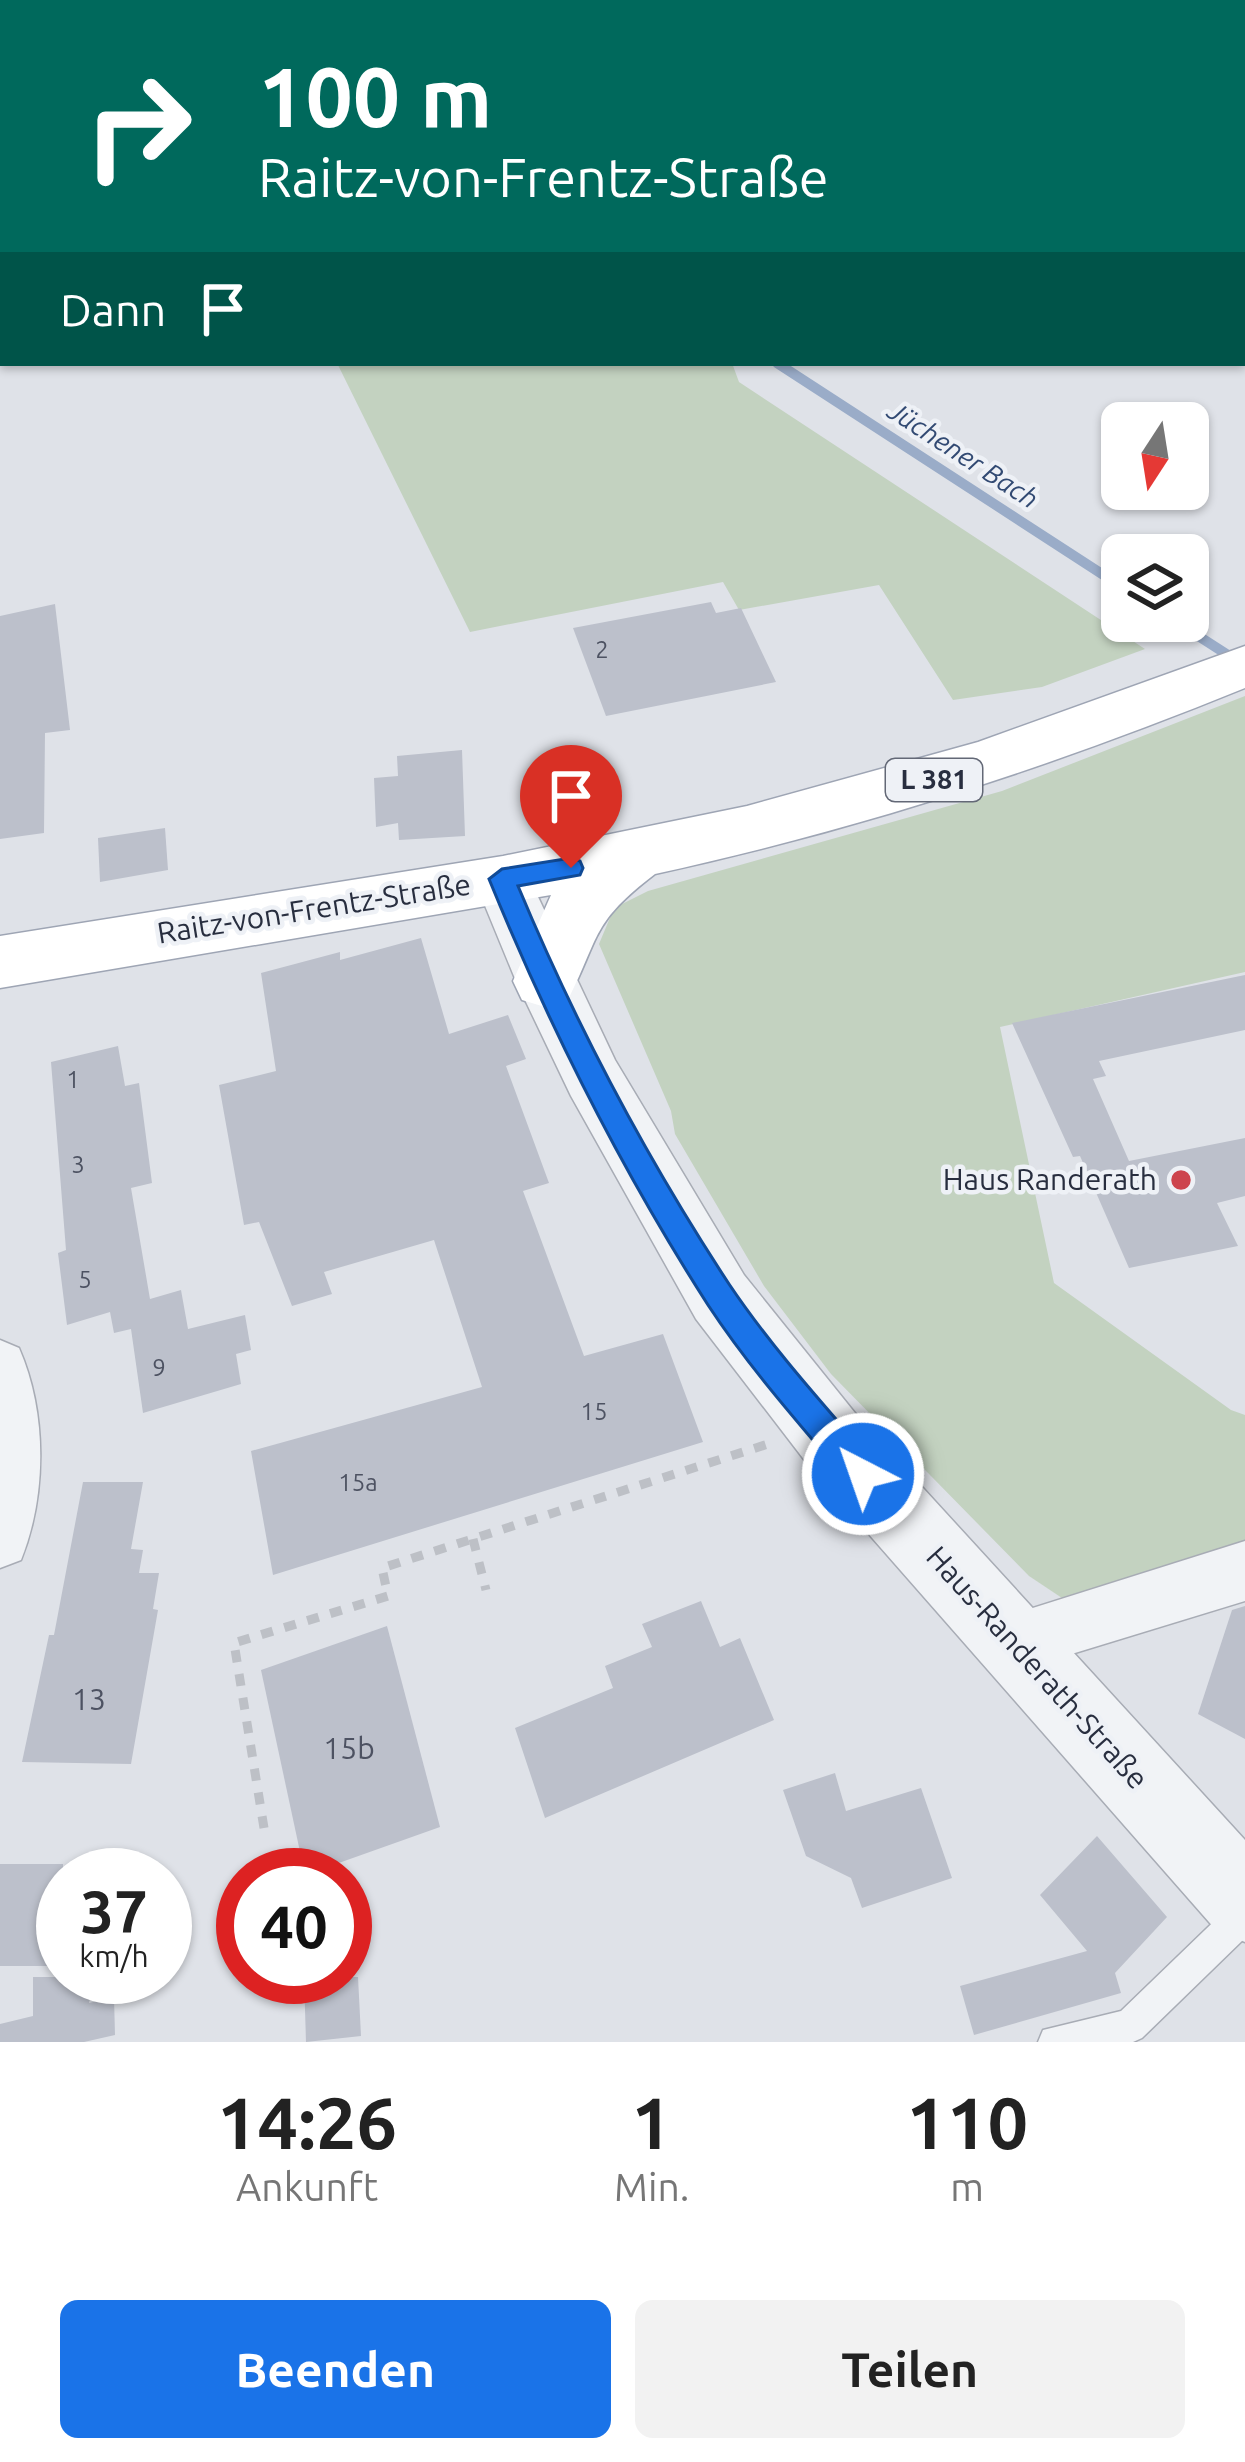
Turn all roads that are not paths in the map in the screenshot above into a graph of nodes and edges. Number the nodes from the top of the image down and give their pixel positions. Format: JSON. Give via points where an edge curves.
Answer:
{"nodes":[{"id":1,"x":1231,"y":672,"type":"edge"},
{"id":2,"x":642,"y":853,"type":"junction"},
{"id":3,"x":502,"y":879,"type":"junction"},
{"id":4,"x":0,"y":962,"type":"edge"},
{"id":5,"x":544,"y":982,"type":"junction"},
{"id":6,"x":0,"y":1366,"type":"edge"},
{"id":7,"x":0,"y":1539,"type":"edge"},
{"id":8,"x":1245,"y":1571,"type":"edge"},
{"id":9,"x":1016,"y":1641,"type":"junction"},
{"id":10,"x":1245,"y":1901,"type":"edge"},
{"id":11,"x":1245,"y":1916,"type":"edge"},
{"id":12,"x":1055,"y":2042,"type":"edge"}],
"edges":[{"from":1,"to":2,"type":"main road","name":"Raitz-von-Frentz-Straße","number":"L 381","via":[[1004,759]]},
{"from":2,"to":3,"type":"main road","name":"Raitz-von-Frentz-Straße","number":"L 381"},
{"from":2,"to":5,"type":"main road","via":[[577,904]]},
{"from":3,"to":4,"type":"main road","name":"Raitz-von-Frentz-Straße","number":"L 381"},
{"from":3,"to":5,"type":"street","name":"Haus-Randerath-Straße"},
{"from":5,"to":9,"type":"street","name":"Haus-Randerath-Straße","via":[[702,1268],[821,1427]]},
{"from":6,"to":7,"type":"street","via":[[14,1449]]},
{"from":8,"to":9,"type":"street"},
{"from":9,"to":10,"type":"street","name":"Haus-Randerath-Straße"},
{"from":11,"to":12,"type":"lane","via":[[1130,2026]]}]}
